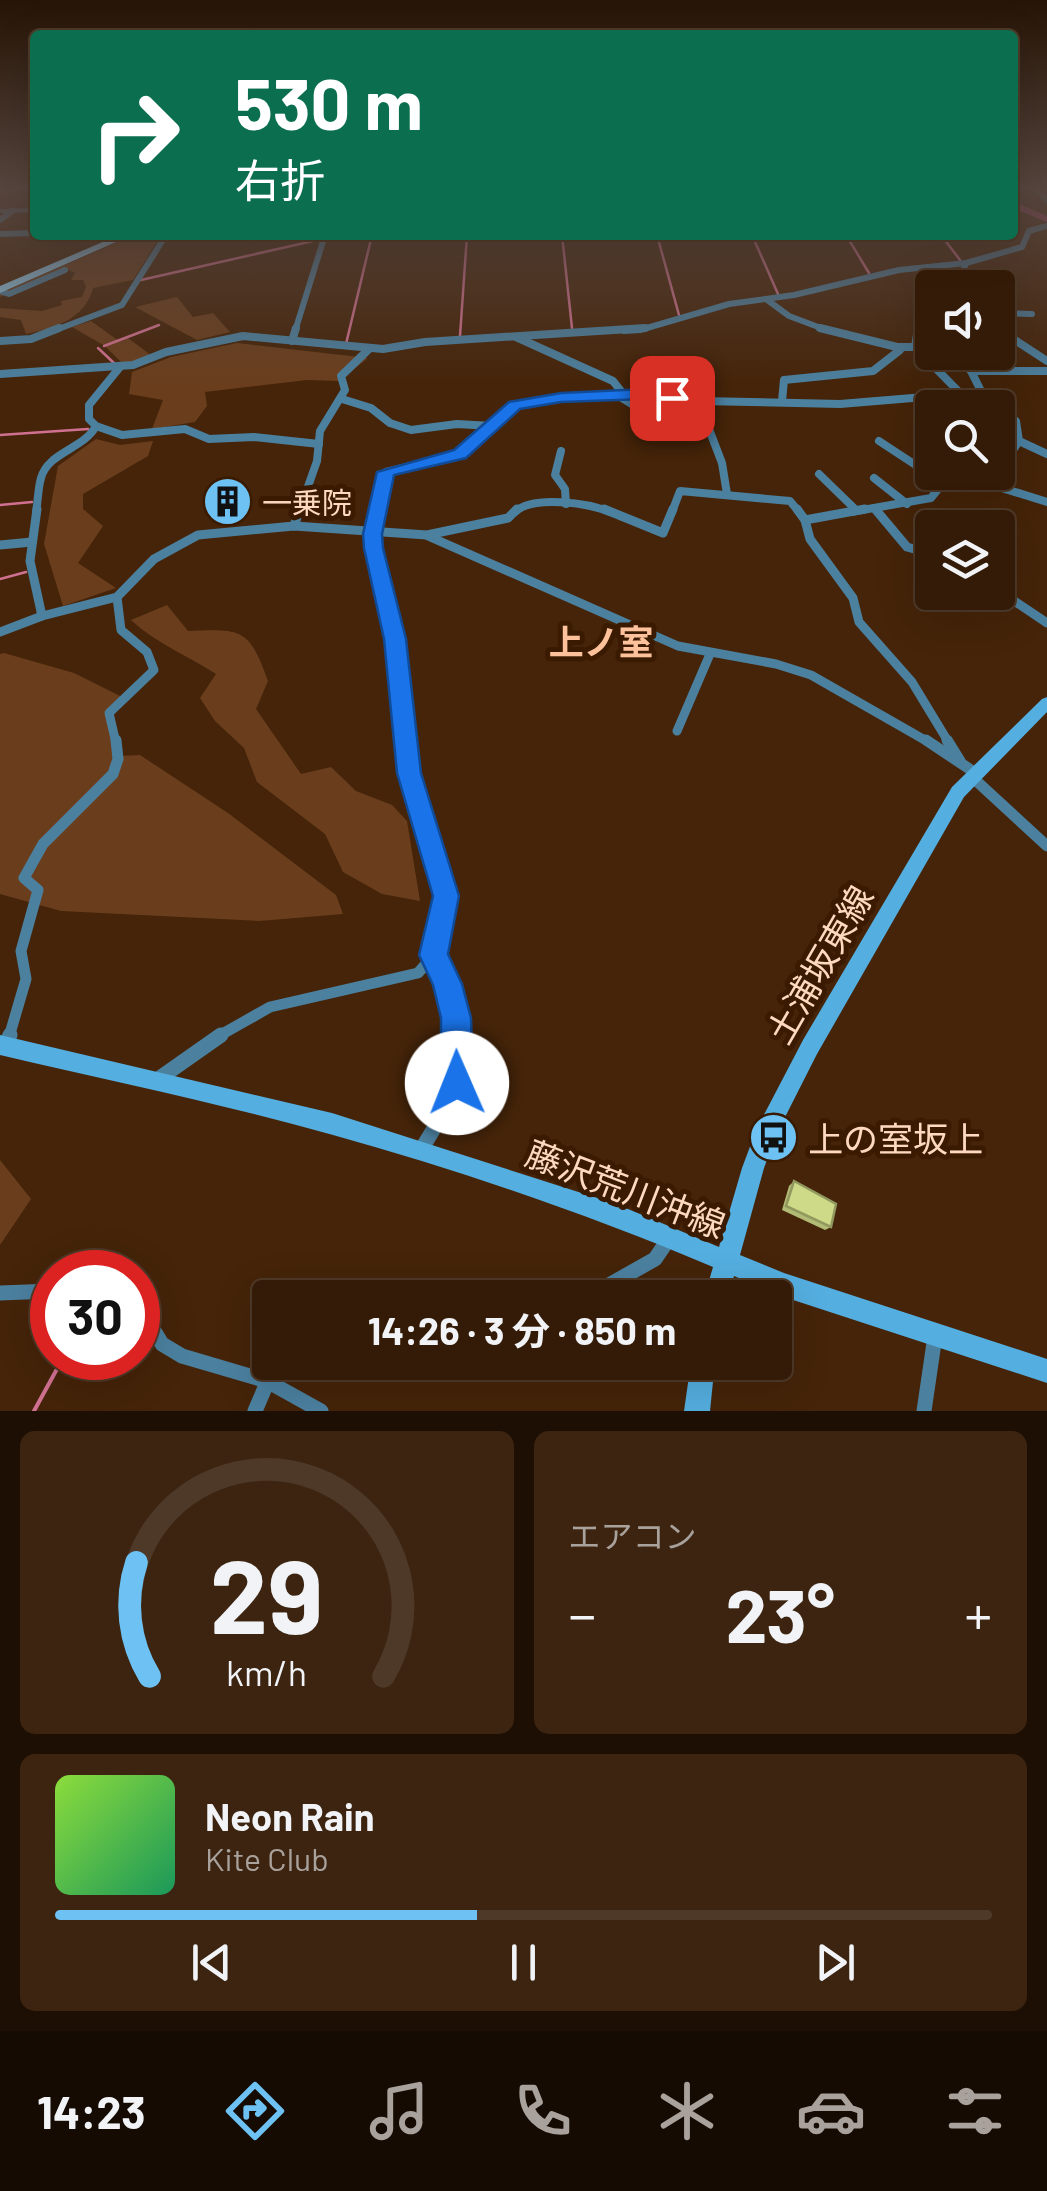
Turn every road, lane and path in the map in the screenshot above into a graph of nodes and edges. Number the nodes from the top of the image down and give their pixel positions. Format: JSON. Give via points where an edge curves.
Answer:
{"nodes":[{"id":1,"x":78,"y":254,"type":"edge"},
{"id":2,"x":85,"y":254,"type":"edge"},
{"id":3,"x":154,"y":254,"type":"edge"},
{"id":4,"x":319,"y":254,"type":"edge"},
{"id":5,"x":996,"y":254,"type":"edge"},
{"id":6,"x":966,"y":262,"type":"junction"},
{"id":7,"x":65,"y":270,"type":"dead end"},
{"id":8,"x":963,"y":270,"type":"edge"},
{"id":9,"x":2,"y":290,"type":"edge"},
{"id":10,"x":766,"y":299,"type":"junction"},
{"id":11,"x":1015,"y":313,"type":"edge"},
{"id":12,"x":1032,"y":314,"type":"dead end"},
{"id":13,"x":516,"y":338,"type":"junction"},
{"id":14,"x":1015,"y":340,"type":"edge"},
{"id":15,"x":0,"y":341,"type":"edge"},
{"id":16,"x":292,"y":341,"type":"junction"},
{"id":17,"x":915,"y":347,"type":"edge"},
{"id":18,"x":368,"y":349,"type":"junction"},
{"id":19,"x":900,"y":350,"type":"junction"},
{"id":20,"x":1047,"y":360,"type":"edge"},
{"id":21,"x":121,"y":366,"type":"junction"},
{"id":22,"x":938,"y":370,"type":"edge"},
{"id":23,"x":1047,"y":370,"type":"edge"},
{"id":24,"x":971,"y":371,"type":"joint"},
{"id":25,"x":0,"y":374,"type":"edge"},
{"id":26,"x":958,"y":390,"type":"edge"},
{"id":27,"x":980,"y":390,"type":"edge"},
{"id":28,"x":621,"y":396,"type":"junction"},
{"id":29,"x":915,"y":398,"type":"edge"},
{"id":30,"x":342,"y":399,"type":"junction"},
{"id":31,"x":782,"y":401,"type":"junction"},
{"id":32,"x":1015,"y":420,"type":"edge"},
{"id":33,"x":96,"y":426,"type":"junction"},
{"id":34,"x":492,"y":426,"type":"junction"},
{"id":35,"x":880,"y":441,"type":"dead end"},
{"id":36,"x":1019,"y":441,"type":"junction"},
{"id":37,"x":320,"y":444,"type":"junction"},
{"id":38,"x":1015,"y":447,"type":"edge"},
{"id":39,"x":561,"y":451,"type":"dead end"},
{"id":40,"x":1047,"y":454,"type":"edge"},
{"id":41,"x":915,"y":464,"type":"edge"},
{"id":42,"x":819,"y":474,"type":"dead end"},
{"id":43,"x":874,"y":478,"type":"dead end"},
{"id":44,"x":937,"y":490,"type":"edge"},
{"id":45,"x":1014,"y":490,"type":"edge"},
{"id":46,"x":727,"y":494,"type":"junction"},
{"id":47,"x":1047,"y":502,"type":"edge"},
{"id":48,"x":566,"y":504,"type":"junction"},
{"id":49,"x":907,"y":504,"type":"junction"},
{"id":50,"x":855,"y":509,"type":"junction"},
{"id":51,"x":876,"y":510,"type":"junction"},
{"id":52,"x":805,"y":520,"type":"junction"},
{"id":53,"x":294,"y":526,"type":"junction"},
{"id":54,"x":372,"y":534,"type":"junction"},
{"id":55,"x":427,"y":536,"type":"junction"},
{"id":56,"x":32,"y":542,"type":"junction"},
{"id":57,"x":0,"y":545,"type":"edge"},
{"id":58,"x":915,"y":549,"type":"edge"},
{"id":59,"x":117,"y":597,"type":"junction"},
{"id":60,"x":1015,"y":602,"type":"edge"},
{"id":61,"x":42,"y":616,"type":"junction"},
{"id":62,"x":1047,"y":624,"type":"edge"},
{"id":63,"x":0,"y":632,"type":"edge"},
{"id":64,"x":710,"y":654,"type":"junction"},
{"id":65,"x":1047,"y":702,"type":"edge"},
{"id":66,"x":677,"y":731,"type":"dead end"},
{"id":67,"x":968,"y":770,"type":"junction"},
{"id":68,"x":1047,"y":846,"type":"edge"},
{"id":69,"x":434,"y":955,"type":"junction"},
{"id":70,"x":2,"y":1046,"type":"edge"},
{"id":71,"x":157,"y":1080,"type":"junction"},
{"id":72,"x":420,"y":1150,"type":"junction"},
{"id":73,"x":670,"y":1237,"type":"junction"},
{"id":74,"x":724,"y":1263,"type":"junction"},
{"id":75,"x":619,"y":1280,"type":"edge"},
{"id":76,"x":720,"y":1280,"type":"edge"},
{"id":77,"x":30,"y":1291,"type":"edge"},
{"id":78,"x":0,"y":1292,"type":"edge"},
{"id":79,"x":935,"y":1336,"type":"junction"},
{"id":80,"x":160,"y":1340,"type":"edge"},
{"id":81,"x":1047,"y":1371,"type":"edge"},
{"id":82,"x":701,"y":1380,"type":"edge"},
{"id":83,"x":267,"y":1381,"type":"junction"},
{"id":84,"x":255,"y":1411,"type":"edge"},
{"id":85,"x":321,"y":1411,"type":"edge"},
{"id":86,"x":697,"y":1411,"type":"edge"},
{"id":87,"x":924,"y":1411,"type":"edge"}],
"edges":[{"from":1,"to":9,"type":"main road"},
{"from":2,"to":9,"type":"main road"},
{"from":3,"to":15,"type":"street","via":[[122,305],[31,340]]},
{"from":4,"to":16,"type":"street"},
{"from":5,"to":6,"type":"street"},
{"from":6,"to":8,"type":"street"},
{"from":6,"to":10,"type":"street"},
{"from":7,"to":9,"type":"street"},
{"from":10,"to":13,"type":"street","via":[[640,330]]},
{"from":10,"to":19,"type":"street","via":[[796,321]]},
{"from":11,"to":12,"type":"street"},
{"from":13,"to":18,"type":"street"},
{"from":13,"to":28,"type":"street","via":[[613,381]]},
{"from":14,"to":20,"type":"street"},
{"from":16,"to":18,"type":"street"},
{"from":16,"to":21,"type":"street","via":[[227,338]]},
{"from":17,"to":19,"type":"street"},
{"from":18,"to":30,"type":"street","via":[[341,376]]},
{"from":19,"to":31,"type":"street","via":[[873,371],[784,380]]},
{"from":21,"to":25,"type":"street"},
{"from":21,"to":33,"type":"street","via":[[89,406]]},
{"from":22,"to":26,"type":"street"},
{"from":23,"to":24,"type":"street"},
{"from":24,"to":27,"type":"street"},
{"from":28,"to":31,"type":"street"},
{"from":28,"to":34,"type":"street","via":[[529,402]]},
{"from":28,"to":46,"type":"street","via":[[651,416],[707,424]]},
{"from":29,"to":31,"type":"street"},
{"from":30,"to":34,"type":"street","via":[[411,430]]},
{"from":30,"to":37,"type":"street","via":[[320,430]]},
{"from":32,"to":36,"type":"street"},
{"from":33,"to":37,"type":"street","via":[[122,435],[185,429],[209,439]]},
{"from":33,"to":56,"type":"street","via":[[46,465]]},
{"from":34,"to":54,"type":"street","via":[[460,454],[386,472]]},
{"from":35,"to":41,"type":"street"},
{"from":36,"to":38,"type":"street"},
{"from":36,"to":40,"type":"street"},
{"from":37,"to":53,"type":"street"},
{"from":39,"to":48,"type":"street","via":[[555,474]]},
{"from":42,"to":50,"type":"street"},
{"from":43,"to":49,"type":"street"},
{"from":44,"to":49,"type":"street"},
{"from":45,"to":47,"type":"street"},
{"from":46,"to":48,"type":"street","via":[[680,491],[663,533]]},
{"from":46,"to":52,"type":"street","via":[[790,500]]},
{"from":48,"to":55,"type":"street","via":[[522,505],[508,518]]},
{"from":49,"to":51,"type":"street"},
{"from":50,"to":51,"type":"street"},
{"from":50,"to":52,"type":"street"},
{"from":51,"to":58,"type":"street"},
{"from":52,"to":67,"type":"street","via":[[810,538],[852,598],[859,622],[912,682]]},
{"from":53,"to":54,"type":"street"},
{"from":53,"to":59,"type":"street","via":[[198,535],[154,559]]},
{"from":54,"to":55,"type":"street"},
{"from":54,"to":69,"type":"street","via":[[395,639],[409,773],[446,896]]},
{"from":55,"to":64,"type":"street"},
{"from":56,"to":57,"type":"street"},
{"from":56,"to":61,"type":"street"},
{"from":59,"to":61,"type":"street"},
{"from":59,"to":70,"type":"street","via":[[121,630],[154,660],[154,670],[109,713],[119,756],[114,771],[28,861],[24,878],[38,890],[21,951],[26,979]]},
{"from":60,"to":62,"type":"street"},
{"from":61,"to":63,"type":"street"},
{"from":64,"to":66,"type":"street"},
{"from":64,"to":67,"type":"street","via":[[811,675]]},
{"from":65,"to":67,"type":"main road","name":"土浦坂東線"},
{"from":67,"to":68,"type":"street"},
{"from":67,"to":74,"type":"main road","name":"土浦坂東線","via":[[768,1128]]},
{"from":69,"to":71,"type":"street","via":[[418,972],[250,1016]]},
{"from":69,"to":72,"type":"street","via":[[456,1018],[457,1083]]},
{"from":70,"to":71,"type":"main road","name":"藤沢荒川沖線"},
{"from":71,"to":72,"type":"main road","name":"藤沢荒川沖線"},
{"from":72,"to":73,"type":"main road","name":"藤沢荒川沖線"},
{"from":73,"to":74,"type":"main road","name":"藤沢荒川沖線"},
{"from":73,"to":75,"type":"street","via":[[655,1260]]},
{"from":74,"to":76,"type":"main road","name":"土浦坂東線"},
{"from":74,"to":79,"type":"main road","name":"藤沢荒川沖線"},
{"from":77,"to":78,"type":"street"},
{"from":79,"to":81,"type":"main road","name":"藤沢荒川沖線"},
{"from":79,"to":87,"type":"street"},
{"from":80,"to":83,"type":"street","via":[[182,1356]]},
{"from":82,"to":86,"type":"main road"},
{"from":83,"to":84,"type":"street"},
{"from":83,"to":85,"type":"street"}]}
